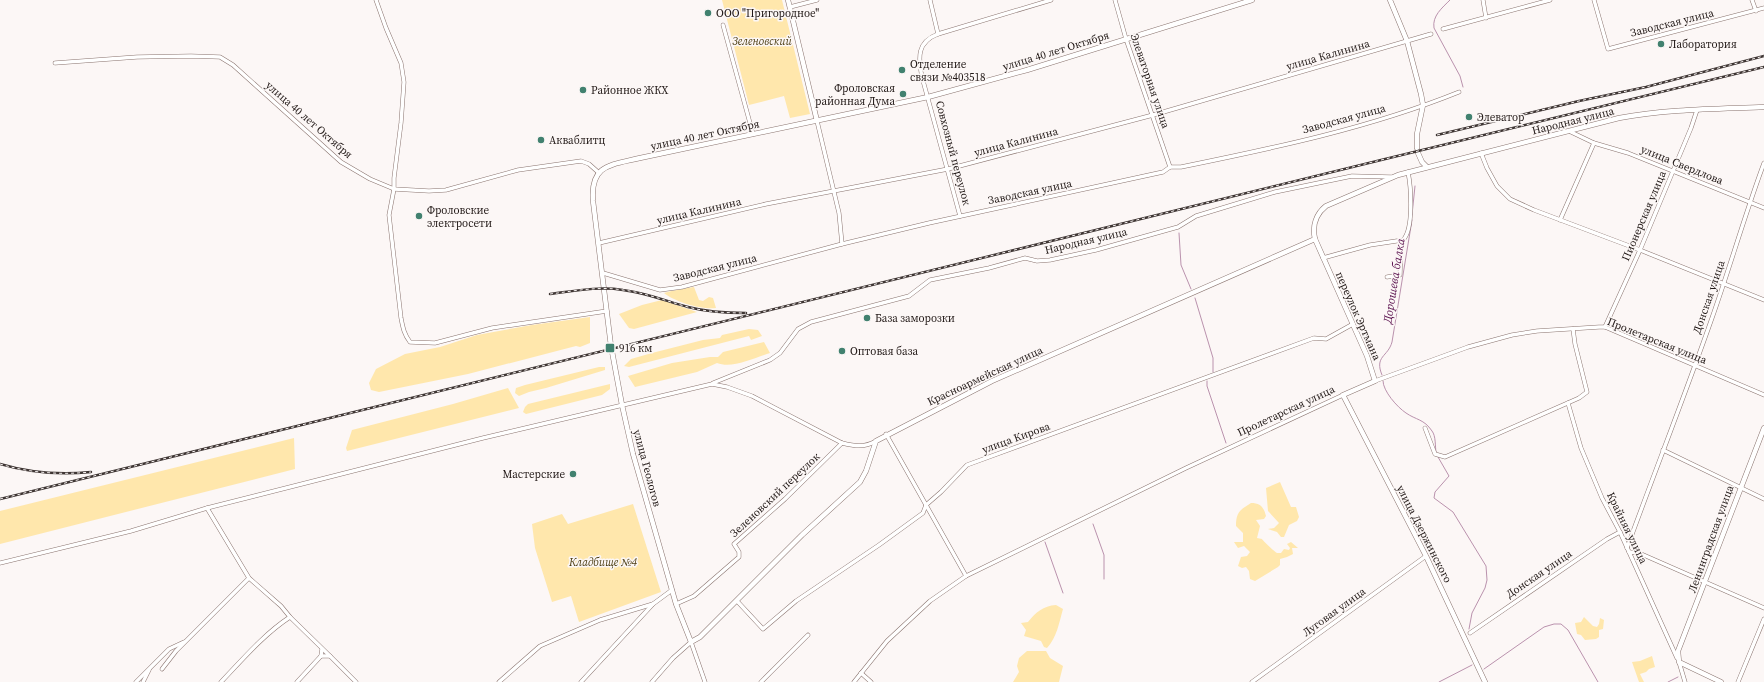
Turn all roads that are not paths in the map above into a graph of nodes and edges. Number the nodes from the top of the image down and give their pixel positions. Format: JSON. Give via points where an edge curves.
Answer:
{"nodes":[{"id":1,"x":376,"y":0,"type":"edge"},
{"id":2,"x":788,"y":0,"type":"edge"},
{"id":3,"x":817,"y":0,"type":"edge"},
{"id":4,"x":930,"y":0,"type":"edge"},
{"id":5,"x":1051,"y":0,"type":"edge"},
{"id":6,"x":1115,"y":0,"type":"edge"},
{"id":7,"x":1252,"y":0,"type":"edge"},
{"id":8,"x":1390,"y":0,"type":"edge"},
{"id":9,"x":1483,"y":0,"type":"edge"},
{"id":10,"x":1550,"y":0,"type":"edge"},
{"id":11,"x":1594,"y":0,"type":"edge"},
{"id":12,"x":1752,"y":0,"type":"edge"},
{"id":13,"x":790,"y":7,"type":"junction"},
{"id":14,"x":1764,"y":8,"type":"edge"},
{"id":15,"x":1756,"y":11,"type":"junction"},
{"id":16,"x":1486,"y":18,"type":"junction"},
{"id":17,"x":723,"y":25,"type":"dead end"},
{"id":18,"x":1443,"y":29,"type":"dead end"},
{"id":19,"x":938,"y":34,"type":"junction"},
{"id":20,"x":1431,"y":34,"type":"dead end"},
{"id":21,"x":1126,"y":39,"type":"junction"},
{"id":22,"x":1407,"y":41,"type":"junction"},
{"id":23,"x":55,"y":63,"type":"dead end"},
{"id":24,"x":1459,"y":92,"type":"dead end"},
{"id":25,"x":928,"y":97,"type":"junction"},
{"id":26,"x":1423,"y":105,"type":"junction"},
{"id":27,"x":1764,"y":107,"type":"edge"},
{"id":28,"x":1697,"y":110,"type":"junction"},
{"id":29,"x":1153,"y":115,"type":"junction"},
{"id":30,"x":817,"y":121,"type":"junction"},
{"id":31,"x":1571,"y":132,"type":"junction"},
{"id":32,"x":753,"y":134,"type":"junction"},
{"id":33,"x":1594,"y":143,"type":"junction"},
{"id":34,"x":1481,"y":153,"type":"junction"},
{"id":35,"x":1764,"y":163,"type":"edge"},
{"id":36,"x":1170,"y":167,"type":"junction"},
{"id":37,"x":1427,"y":167,"type":"junction"},
{"id":38,"x":948,"y":169,"type":"junction"},
{"id":39,"x":1673,"y":171,"type":"junction"},
{"id":40,"x":598,"y":172,"type":"junction"},
{"id":41,"x":1408,"y":172,"type":"junction"},
{"id":42,"x":1391,"y":177,"type":"junction"},
{"id":43,"x":394,"y":189,"type":"junction"},
{"id":44,"x":834,"y":192,"type":"junction"},
{"id":45,"x":1749,"y":202,"type":"junction"},
{"id":46,"x":1764,"y":208,"type":"edge"},
{"id":47,"x":960,"y":216,"type":"junction"},
{"id":48,"x":1560,"y":220,"type":"junction"},
{"id":49,"x":1315,"y":239,"type":"junction"},
{"id":50,"x":1401,"y":241,"type":"junction"},
{"id":51,"x":599,"y":244,"type":"junction"},
{"id":52,"x":842,"y":244,"type":"junction"},
{"id":53,"x":1640,"y":250,"type":"junction"},
{"id":54,"x":1323,"y":258,"type":"junction"},
{"id":55,"x":603,"y":273,"type":"junction"},
{"id":56,"x":1387,"y":276,"type":"dead end"},
{"id":57,"x":1724,"y":284,"type":"junction"},
{"id":58,"x":1764,"y":300,"type":"edge"},
{"id":59,"x":607,"y":311,"type":"junction"},
{"id":60,"x":1353,"y":324,"type":"junction"},
{"id":61,"x":1605,"y":327,"type":"junction"},
{"id":62,"x":1573,"y":328,"type":"junction"},
{"id":63,"x":1695,"y":366,"type":"junction"},
{"id":64,"x":1375,"y":381,"type":"junction"},
{"id":65,"x":712,"y":384,"type":"junction"},
{"id":66,"x":1764,"y":395,"type":"edge"},
{"id":67,"x":1342,"y":396,"type":"junction"},
{"id":68,"x":1568,"y":403,"type":"junction"},
{"id":69,"x":622,"y":405,"type":"junction"},
{"id":70,"x":1424,"y":428,"type":"dead end"},
{"id":71,"x":1764,"y":428,"type":"edge"},
{"id":72,"x":886,"y":434,"type":"junction"},
{"id":73,"x":876,"y":441,"type":"junction"},
{"id":74,"x":842,"y":442,"type":"junction"},
{"id":75,"x":1663,"y":450,"type":"junction"},
{"id":76,"x":1740,"y":487,"type":"junction"},
{"id":77,"x":1764,"y":498,"type":"edge"},
{"id":78,"x":926,"y":505,"type":"junction"},
{"id":79,"x":207,"y":508,"type":"junction"},
{"id":80,"x":1620,"y":532,"type":"junction"},
{"id":81,"x":1627,"y":548,"type":"junction"},
{"id":82,"x":1629,"y":552,"type":"junction"},
{"id":83,"x":1426,"y":556,"type":"junction"},
{"id":84,"x":0,"y":563,"type":"edge"},
{"id":85,"x":966,"y":576,"type":"junction"},
{"id":86,"x":249,"y":578,"type":"junction"},
{"id":87,"x":1706,"y":583,"type":"junction"},
{"id":88,"x":672,"y":590,"type":"junction"},
{"id":89,"x":736,"y":601,"type":"junction"},
{"id":90,"x":653,"y":604,"type":"junction"},
{"id":91,"x":676,"y":604,"type":"junction"},
{"id":92,"x":1764,"y":608,"type":"edge"},
{"id":93,"x":290,"y":617,"type":"junction"},
{"id":94,"x":1764,"y":619,"type":"edge"},
{"id":95,"x":1470,"y":633,"type":"dead end"},
{"id":96,"x":808,"y":636,"type":"dead end"},
{"id":97,"x":187,"y":641,"type":"junction"},
{"id":98,"x":691,"y":642,"type":"junction"},
{"id":99,"x":322,"y":649,"type":"junction"},
{"id":100,"x":321,"y":656,"type":"junction"},
{"id":101,"x":330,"y":656,"type":"junction"},
{"id":102,"x":1678,"y":660,"type":"junction"},
{"id":103,"x":156,"y":662,"type":"junction"},
{"id":104,"x":162,"y":669,"type":"dead end"},
{"id":105,"x":861,"y":673,"type":"junction"},
{"id":106,"x":136,"y":682,"type":"edge"},
{"id":107,"x":143,"y":682,"type":"edge"},
{"id":108,"x":221,"y":682,"type":"edge"},
{"id":109,"x":297,"y":682,"type":"edge"},
{"id":110,"x":356,"y":682,"type":"edge"},
{"id":111,"x":499,"y":682,"type":"edge"},
{"id":112,"x":581,"y":682,"type":"edge"},
{"id":113,"x":652,"y":682,"type":"edge"},
{"id":114,"x":705,"y":682,"type":"edge"},
{"id":115,"x":761,"y":682,"type":"edge"},
{"id":116,"x":854,"y":682,"type":"edge"},
{"id":117,"x":871,"y":682,"type":"edge"},
{"id":118,"x":1252,"y":682,"type":"edge"},
{"id":119,"x":1485,"y":682,"type":"edge"},
{"id":120,"x":1685,"y":682,"type":"edge"},
{"id":121,"x":1721,"y":682,"type":"edge"},
{"id":122,"x":1738,"y":682,"type":"edge"}],
"edges":[{"from":1,"to":43,"type":"street","via":[[401,63],[404,82]]},
{"from":2,"to":13,"type":"street"},
{"from":3,"to":13,"type":"street"},
{"from":4,"to":19,"type":"street"},
{"from":5,"to":19,"type":"street","name":"Совхозный переулок"},
{"from":6,"to":21,"type":"street","name":"Элеваторная улица"},
{"from":7,"to":21,"type":"street","name":"улица 40 лет Октября"},
{"from":8,"to":22,"type":"street"},
{"from":9,"to":16,"type":"street"},
{"from":10,"to":16,"type":"street"},
{"from":11,"to":15,"type":"street","name":"Заводская улица","via":[[1608,49]]},
{"from":12,"to":15,"type":"street"},
{"from":13,"to":30,"type":"street"},
{"from":14,"to":15,"type":"street","name":"Заводская улица"},
{"from":16,"to":18,"type":"street"},
{"from":17,"to":32,"type":"street"},
{"from":19,"to":25,"type":"street","name":"Совхозный переулок","via":[[926,40],[920,52],[920,66]]},
{"from":20,"to":22,"type":"street","name":"улица Калинина"},
{"from":21,"to":25,"type":"street","name":"улица 40 лет Октября"},
{"from":21,"to":29,"type":"street","name":"Элеваторная улица"},
{"from":22,"to":26,"type":"street"},
{"from":22,"to":29,"type":"street","name":"улица Калинина"},
{"from":23,"to":43,"type":"street","name":"улица 40 лет Октября","via":[[137,57],[220,57],[233,65],[341,162]]},
{"from":24,"to":26,"type":"street","name":"Заводская улица"},
{"from":25,"to":30,"type":"street","name":"улица 40 лет Октября"},
{"from":25,"to":38,"type":"street","name":"Совхозный переулок"},
{"from":26,"to":36,"type":"street","name":"Заводская улица","via":[[1267,150]]},
{"from":26,"to":37,"type":"street","via":[[1416,141],[1417,151]]},
{"from":27,"to":28,"type":"street","name":"Народная улица"},
{"from":28,"to":31,"type":"street","name":"Народная улица","via":[[1645,113]]},
{"from":28,"to":39,"type":"street","name":"Пионерская улица"},
{"from":29,"to":36,"type":"street","name":"Элеваторная улица"},
{"from":29,"to":38,"type":"street","name":"улица Калинина"},
{"from":30,"to":32,"type":"street","name":"улица 40 лет Октября"},
{"from":30,"to":44,"type":"street"},
{"from":31,"to":33,"type":"street","name":"улица Свердлова"},
{"from":31,"to":34,"type":"street","name":"Народная улица"},
{"from":32,"to":40,"type":"street","name":"улица 40 лет Октября","via":[[640,158],[608,166]]},
{"from":33,"to":39,"type":"street","name":"улица Свердлова"},
{"from":33,"to":48,"type":"street"},
{"from":34,"to":37,"type":"street","name":"Народная улица"},
{"from":34,"to":48,"type":"street","via":[[1496,186],[1510,199]]},
{"from":35,"to":45,"type":"street","name":"Донская улица"},
{"from":36,"to":47,"type":"street","name":"Заводская улица","via":[[1163,172]]},
{"from":37,"to":41,"type":"street","name":"Народная улица"},
{"from":38,"to":44,"type":"street","name":"улица Калинина"},
{"from":38,"to":47,"type":"street","name":"Совхозный переулок"},
{"from":39,"to":45,"type":"street","name":"улица Свердлова"},
{"from":39,"to":53,"type":"street","name":"Пионерская улица"},
{"from":40,"to":43,"type":"street","name":"улица 40 лет Октября","via":[[581,161],[518,170],[446,190]]},
{"from":40,"to":51,"type":"street","via":[[592,192]]},
{"from":41,"to":42,"type":"street","name":"Народная улица"},
{"from":41,"to":50,"type":"street","via":[[1409,218],[1407,237]]},
{"from":42,"to":49,"type":"street","name":"Народная улица","via":[[1326,206],[1318,214],[1314,229]]},
{"from":42,"to":65,"type":"street","name":"Народная улица","via":[[1352,176],[1275,192],[1196,216],[1178,227],[1096,250],[1050,260],[1037,261],[1025,258],[930,280],[909,296],[811,322],[798,329],[780,353],[770,360]]},
{"from":43,"to":59,"type":"street","via":[[389,215],[402,326],[410,342],[435,343],[492,328]]},
{"from":44,"to":51,"type":"street","name":"улица Калинина","via":[[766,204]]},
{"from":44,"to":52,"type":"street"},
{"from":45,"to":46,"type":"street","name":"улица Свердлова"},
{"from":45,"to":57,"type":"street","name":"Донская улица"},
{"from":47,"to":52,"type":"street","name":"Заводская улица"},
{"from":48,"to":53,"type":"street"},
{"from":49,"to":54,"type":"street","name":"переулок Эртмана"},
{"from":49,"to":72,"type":"street","name":"Красноармейская улица","via":[[992,381]]},
{"from":50,"to":54,"type":"street","via":[[1370,245]]},
{"from":50,"to":56,"type":"street","via":[[1400,275]]},
{"from":51,"to":55,"type":"street"},
{"from":52,"to":55,"type":"street","name":"Заводская улица","via":[[682,287],[660,290]]},
{"from":53,"to":57,"type":"street"},
{"from":53,"to":61,"type":"street","name":"Пионерская улица"},
{"from":54,"to":60,"type":"street","name":"переулок Эртмана"},
{"from":55,"to":59,"type":"street"},
{"from":57,"to":58,"type":"street"},
{"from":57,"to":63,"type":"street","name":"Донская улица"},
{"from":59,"to":69,"type":"street","name":"улица Геологов"},
{"from":60,"to":64,"type":"street","name":"переулок Эртмана"},
{"from":60,"to":78,"type":"street","name":"улица Кирова","via":[[1326,338],[1314,338],[967,465]]},
{"from":61,"to":62,"type":"street","name":"Пролетарская улица"},
{"from":61,"to":63,"type":"street","name":"Пролетарская улица"},
{"from":62,"to":64,"type":"street","name":"Пролетарская улица","via":[[1512,335],[1468,347]]},
{"from":62,"to":68,"type":"street","via":[[1587,392]]},
{"from":63,"to":66,"type":"street","name":"Пролетарская улица"},
{"from":63,"to":75,"type":"street","name":"Донская улица"},
{"from":64,"to":67,"type":"street","name":"Пролетарская улица"},
{"from":65,"to":69,"type":"street"},
{"from":65,"to":74,"type":"street","via":[[727,386],[752,396]]},
{"from":67,"to":83,"type":"street","name":"улица Дзержинского"},
{"from":67,"to":85,"type":"street","name":"Пролетарская улица","via":[[1186,468]]},
{"from":68,"to":70,"type":"street","via":[[1445,457],[1437,455]]},
{"from":68,"to":80,"type":"street","name":"Крайняя улица","via":[[1581,448],[1602,498]]},
{"from":69,"to":79,"type":"street"},
{"from":69,"to":88,"type":"street","name":"улица Геологов","via":[[633,454]]},
{"from":71,"to":76,"type":"street","name":"Ленинградская улица"},
{"from":72,"to":73,"type":"street","name":"Красноармейская улица"},
{"from":72,"to":78,"type":"street"},
{"from":73,"to":74,"type":"street","via":[[858,446]]},
{"from":73,"to":89,"type":"street","via":[[860,482]]},
{"from":74,"to":91,"type":"street","name":"Зеленовский переулок","via":[[785,499],[734,544],[739,557],[694,596]]},
{"from":75,"to":76,"type":"street"},
{"from":75,"to":81,"type":"street","name":"Донская улица"},
{"from":76,"to":77,"type":"street"},
{"from":76,"to":87,"type":"street","name":"Ленинградская улица"},
{"from":78,"to":85,"type":"street"},
{"from":78,"to":89,"type":"street","name":"улица Кирова","via":[[923,513],[796,600],[763,629]]},
{"from":79,"to":84,"type":"street","via":[[130,531]]},
{"from":79,"to":86,"type":"street"},
{"from":80,"to":81,"type":"street","name":"Крайняя улица"},
{"from":80,"to":95,"type":"street","name":"Донская улица"},
{"from":81,"to":82,"type":"street","name":"Крайняя улица"},
{"from":82,"to":87,"type":"street","via":[[1639,553]]},
{"from":82,"to":102,"type":"street","name":"Крайняя улица"},
{"from":83,"to":118,"type":"street","name":"Луговая улица"},
{"from":83,"to":119,"type":"street","name":"улица Дзержинского"},
{"from":85,"to":105,"type":"street","name":"Пролетарская улица","via":[[930,602],[887,641]]},
{"from":86,"to":93,"type":"street"},
{"from":86,"to":97,"type":"street"},
{"from":87,"to":92,"type":"street"},
{"from":87,"to":102,"type":"street","name":"Ленинградская улица","via":[[1680,646]]},
{"from":88,"to":90,"type":"street"},
{"from":88,"to":91,"type":"street","name":"улица Геологов"},
{"from":89,"to":98,"type":"street","via":[[700,637]]},
{"from":90,"to":111,"type":"street","via":[[600,620],[540,646]]},
{"from":90,"to":112,"type":"street"},
{"from":91,"to":98,"type":"street","name":"улица Геологов"},
{"from":93,"to":99,"type":"street"},
{"from":93,"to":108,"type":"street","via":[[280,623]]},
{"from":94,"to":122,"type":"street"},
{"from":96,"to":115,"type":"street"},
{"from":97,"to":103,"type":"street","via":[[169,649]]},
{"from":97,"to":104,"type":"street"},
{"from":98,"to":113,"type":"street"},
{"from":98,"to":114,"type":"street"},
{"from":99,"to":100,"type":"street"},
{"from":99,"to":101,"type":"street"},
{"from":100,"to":101,"type":"street"},
{"from":100,"to":109,"type":"street"},
{"from":101,"to":110,"type":"street"},
{"from":102,"to":120,"type":"street","name":"Крайняя улица"},
{"from":102,"to":121,"type":"street"},
{"from":103,"to":106,"type":"street"},
{"from":103,"to":107,"type":"street"},
{"from":105,"to":116,"type":"street","name":"Пролетарская улица"},
{"from":105,"to":117,"type":"street"}]}
